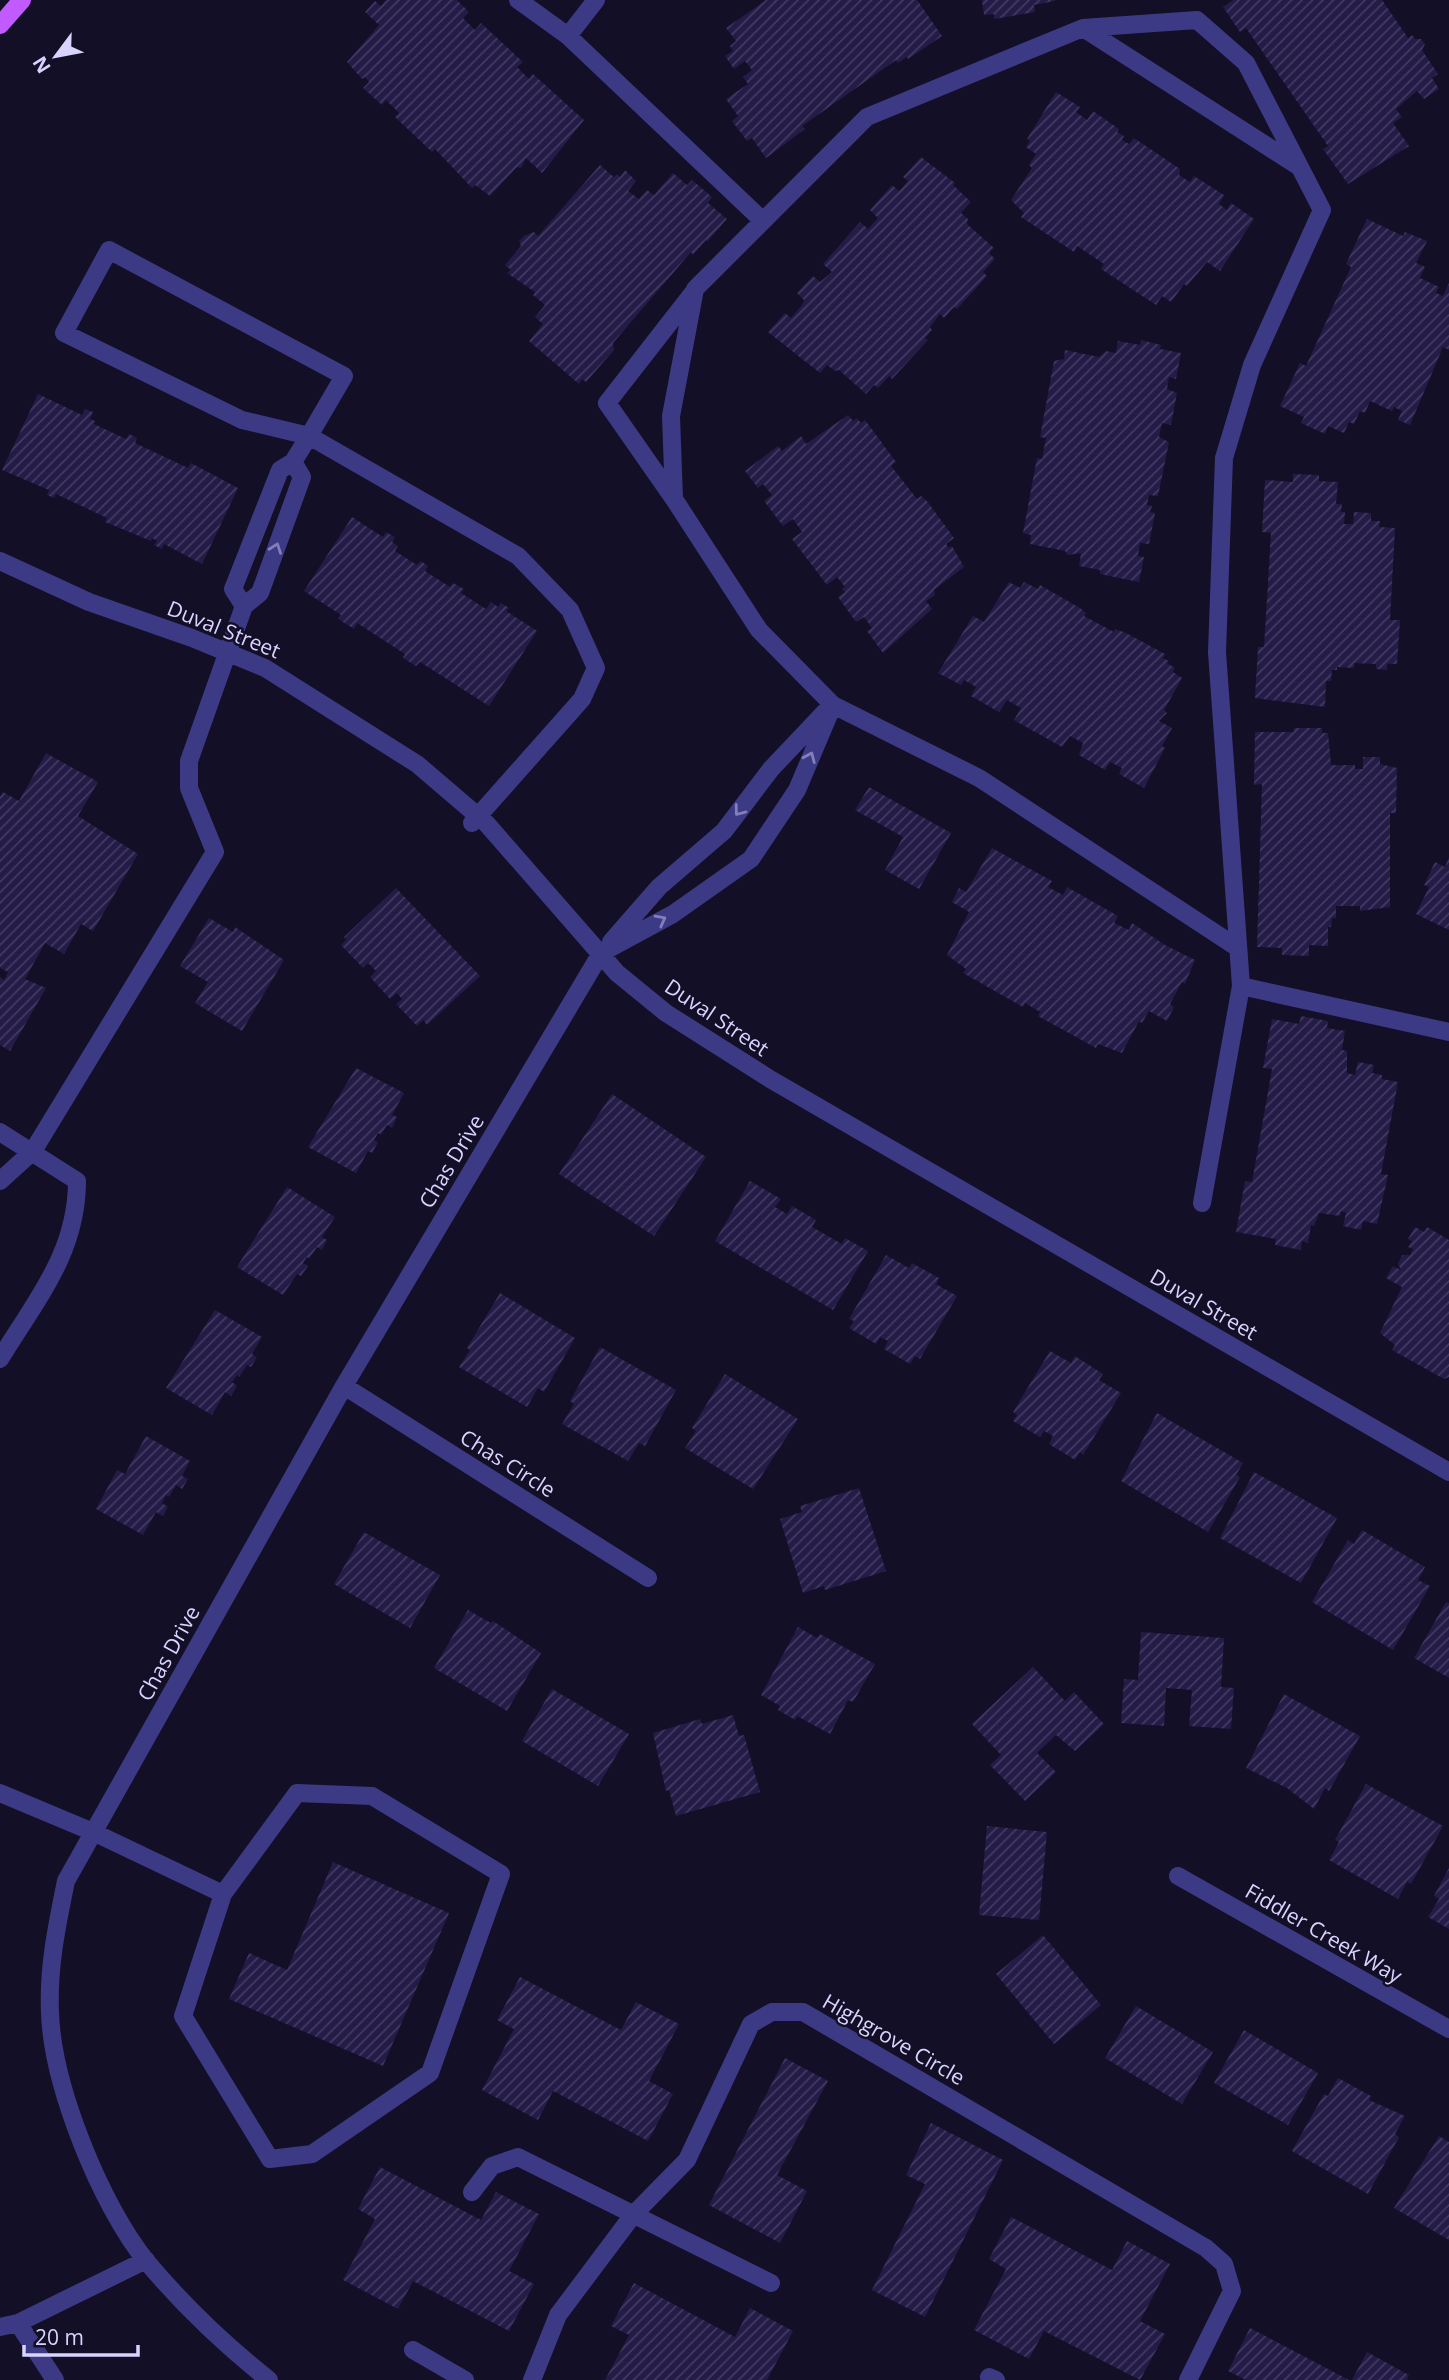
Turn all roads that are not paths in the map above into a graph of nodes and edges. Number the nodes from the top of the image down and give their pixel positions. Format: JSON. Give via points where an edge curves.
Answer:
{"nodes":[{"id":1,"x":22,"y":0,"type":"edge"},
{"id":2,"x":518,"y":0,"type":"edge"},
{"id":3,"x":596,"y":0,"type":"edge"},
{"id":4,"x":0,"y":25,"type":"edge"},
{"id":5,"x":1083,"y":28,"type":"junction"},
{"id":6,"x":568,"y":36,"type":"junction"},
{"id":7,"x":1301,"y":167,"type":"junction"},
{"id":8,"x":763,"y":221,"type":"junction"},
{"id":9,"x":695,"y":289,"type":"junction"},
{"id":10,"x":309,"y":436,"type":"junction"},
{"id":11,"x":293,"y":462,"type":"junction"},
{"id":12,"x":674,"y":499,"type":"junction"},
{"id":13,"x":0,"y":561,"type":"edge"},
{"id":14,"x":244,"y":606,"type":"junction"},
{"id":15,"x":228,"y":653,"type":"junction"},
{"id":16,"x":833,"y":705,"type":"junction"},
{"id":17,"x":475,"y":820,"type":"junction"},
{"id":18,"x":1238,"y":948,"type":"junction"},
{"id":19,"x":602,"y":952,"type":"junction"},
{"id":20,"x":1241,"y":986,"type":"junction"},
{"id":21,"x":1449,"y":1032,"type":"edge"},
{"id":22,"x":0,"y":1132,"type":"edge"},
{"id":23,"x":33,"y":1151,"type":"junction"},
{"id":24,"x":0,"y":1181,"type":"edge"},
{"id":25,"x":1202,"y":1203,"type":"dead end"},
{"id":26,"x":0,"y":1359,"type":"edge"},
{"id":27,"x":344,"y":1386,"type":"junction"},
{"id":28,"x":1449,"y":1472,"type":"edge"},
{"id":29,"x":648,"y":1578,"type":"dead end"},
{"id":30,"x":0,"y":1793,"type":"edge"},
{"id":31,"x":93,"y":1832,"type":"junction"},
{"id":32,"x":1178,"y":1876,"type":"dead end"},
{"id":33,"x":223,"y":1894,"type":"junction"},
{"id":34,"x":1449,"y":2029,"type":"edge"},
{"id":35,"x":472,"y":2192,"type":"dead end"},
{"id":36,"x":633,"y":2215,"type":"junction"},
{"id":37,"x":146,"y":2260,"type":"junction"},
{"id":38,"x":771,"y":2283,"type":"dead end"},
{"id":39,"x":18,"y":2323,"type":"junction"},
{"id":40,"x":0,"y":2327,"type":"edge"},
{"id":41,"x":413,"y":2350,"type":"dead end"},
{"id":42,"x":55,"y":2380,"type":"edge"},
{"id":43,"x":269,"y":2380,"type":"edge"},
{"id":44,"x":465,"y":2380,"type":"edge"},
{"id":45,"x":531,"y":2380,"type":"edge"},
{"id":46,"x":1188,"y":2380,"type":"edge"}],
"edges":[{"from":1,"to":4,"type":"main road"},
{"from":2,"to":6,"type":"street"},
{"from":3,"to":6,"type":"street"},
{"from":5,"to":7,"type":"street"},
{"from":5,"to":7,"type":"street","via":[[1197,19],[1246,63]]},
{"from":5,"to":8,"type":"street","via":[[867,117]]},
{"from":6,"to":8,"type":"street"},
{"from":7,"to":18,"type":"street","via":[[1322,210],[1252,365],[1224,458],[1217,652]]},
{"from":8,"to":9,"type":"street"},
{"from":9,"to":12,"type":"street","via":[[671,416]]},
{"from":9,"to":12,"type":"street","via":[[607,403]]},
{"from":10,"to":10,"type":"street","via":[[242,420],[64,333],[109,250],[344,376]]},
{"from":10,"to":11,"type":"street"},
{"from":10,"to":17,"type":"street","via":[[518,556],[570,610],[596,668],[582,699]]},
{"from":14,"to":11,"type":"street","one_way":true,"via":[[260,593],[302,477]]},
{"from":11,"to":14,"type":"street","via":[[281,470],[233,589]]},
{"from":12,"to":16,"type":"street","via":[[759,630]]},
{"from":13,"to":15,"type":"street","name":"Duval Street","via":[[89,602]]},
{"from":14,"to":15,"type":"street"},
{"from":15,"to":17,"type":"street","name":"Duval Street","via":[[265,668],[417,764]]},
{"from":15,"to":23,"type":"street","via":[[189,761],[189,788],[215,852]]},
{"from":16,"to":18,"type":"street","via":[[979,778]]},
{"from":16,"to":19,"type":"street","name":"Chas Drive","one_way":true,"via":[[771,769],[724,831],[659,887]]},
{"from":19,"to":16,"type":"street","one_way":true,"via":[[673,914],[751,859],[797,790]]},
{"from":17,"to":19,"type":"street","name":"Duval Street","via":[[536,876]]},
{"from":18,"to":20,"type":"street"},
{"from":19,"to":27,"type":"street","name":"Chas Drive"},
{"from":19,"to":28,"type":"street","name":"Duval Street","via":[[617,973],[666,1013],[770,1079]]},
{"from":20,"to":21,"type":"street"},
{"from":20,"to":25,"type":"street"},
{"from":22,"to":23,"type":"street"},
{"from":23,"to":24,"type":"street"},
{"from":23,"to":26,"type":"street","via":[[78,1181],[77,1213],[62,1259]]},
{"from":27,"to":29,"type":"street","name":"Chas Circle"},
{"from":27,"to":31,"type":"street","name":"Chas Drive"},
{"from":30,"to":31,"type":"street"},
{"from":31,"to":33,"type":"street"},
{"from":31,"to":37,"type":"street","name":"Chas Drive","via":[[66,1881],[52,1955],[50,2014],[70,2113],[108,2200]]},
{"from":32,"to":34,"type":"street","name":"Fiddler Creek Way"},
{"from":33,"to":33,"type":"street","via":[[297,1793],[372,1796],[501,1874],[430,2073],[312,2154],[270,2159],[183,2016]]},
{"from":35,"to":36,"type":"street","via":[[492,2166],[518,2157]]},
{"from":36,"to":38,"type":"street"},
{"from":36,"to":45,"type":"street","name":"Highgrove Circle","via":[[558,2315]]},
{"from":36,"to":46,"type":"street","name":"Highgrove Circle","via":[[687,2160],[751,2024],[772,2012],[803,2012],[1206,2248],[1224,2264],[1232,2291]]},
{"from":37,"to":39,"type":"street"},
{"from":37,"to":43,"type":"street","name":"Chas Drive","via":[[224,2344]]},
{"from":39,"to":40,"type":"street"},
{"from":39,"to":42,"type":"street"},
{"from":41,"to":44,"type":"street"}]}
